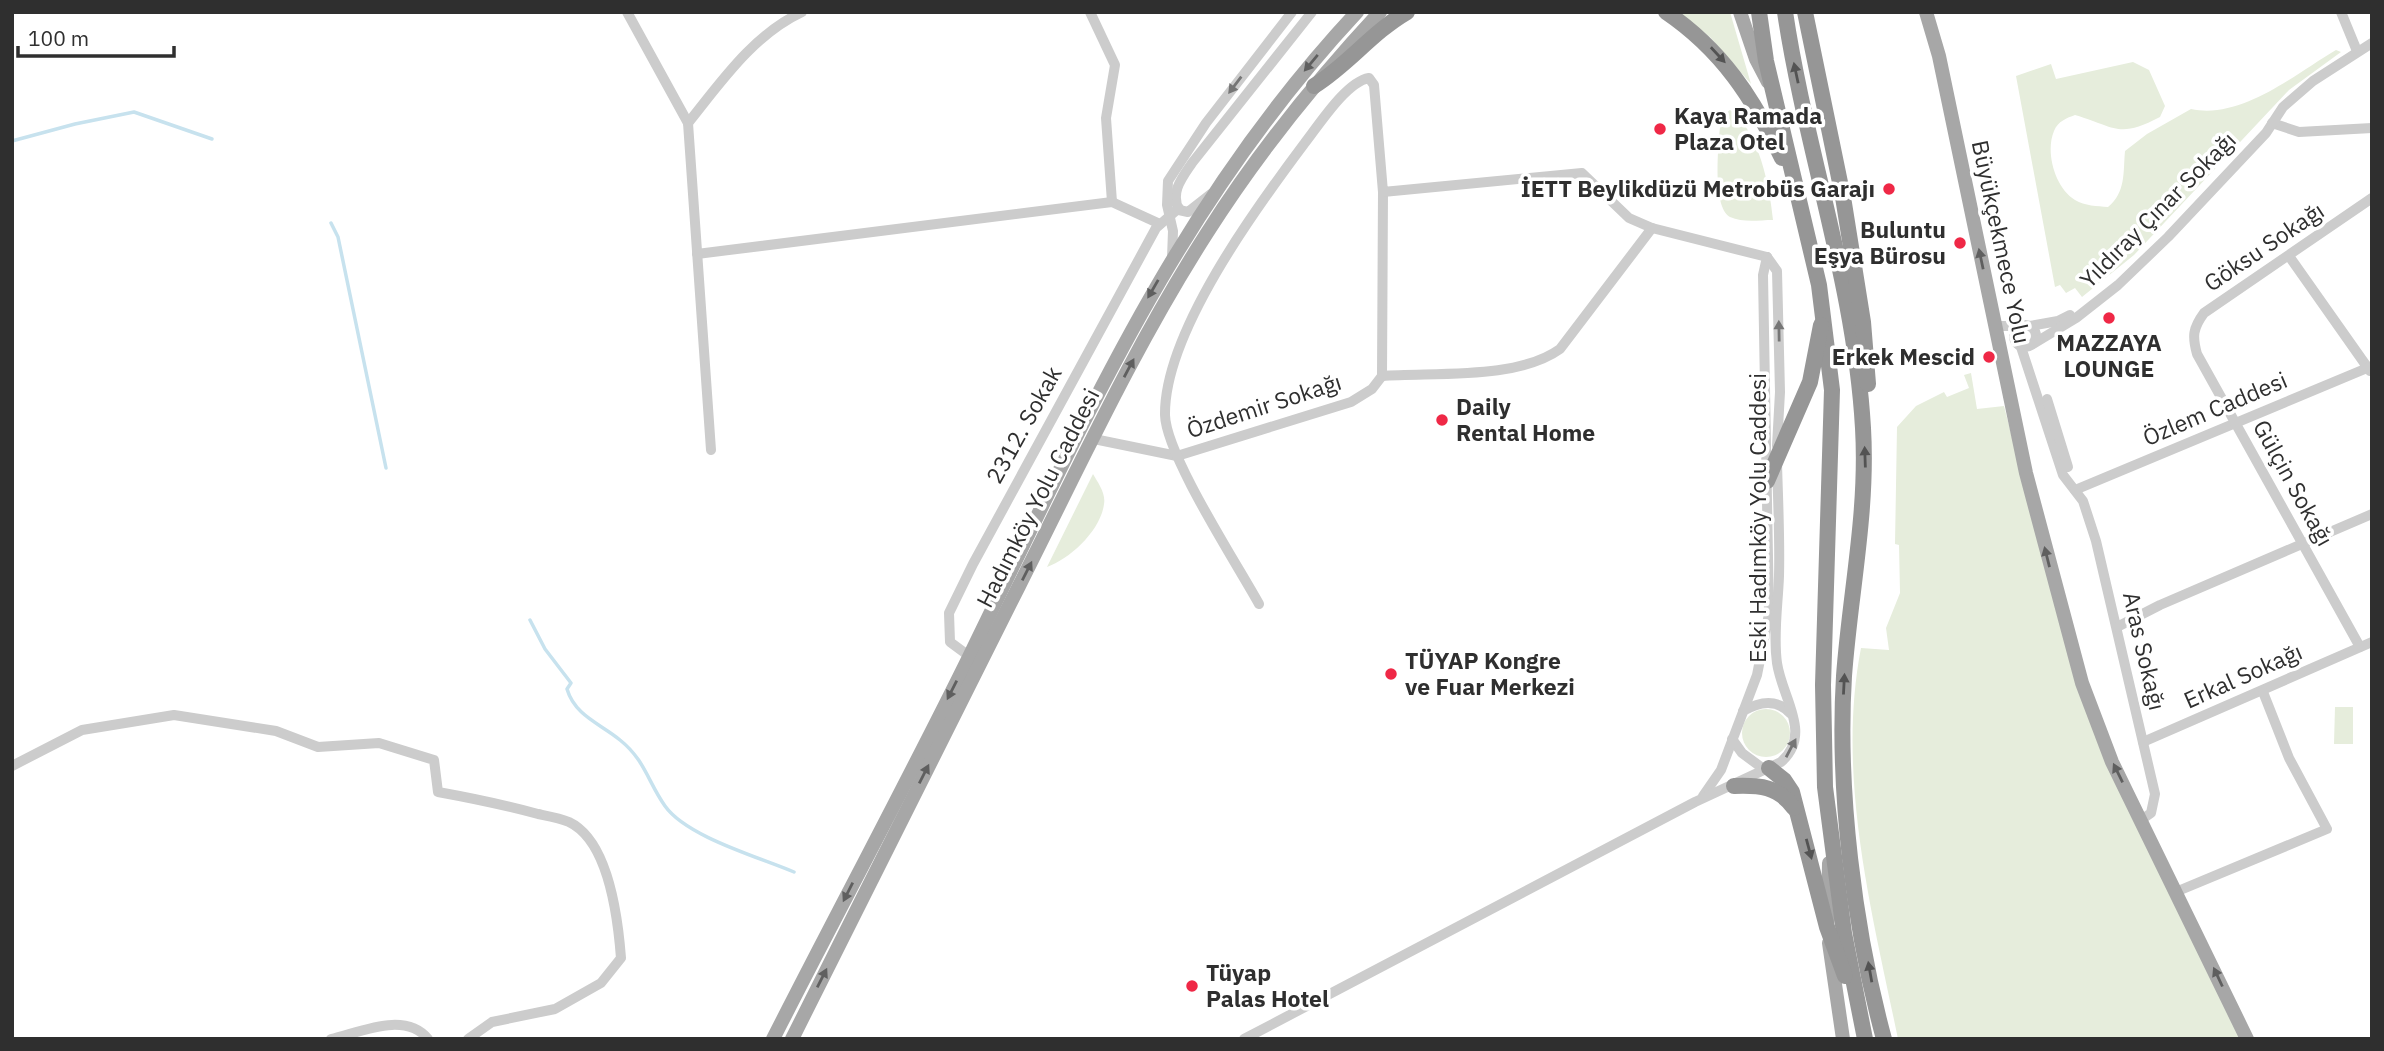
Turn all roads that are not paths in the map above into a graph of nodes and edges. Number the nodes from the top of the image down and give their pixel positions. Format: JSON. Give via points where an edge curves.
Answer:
{"nodes":[{"id":1,"x":627,"y":12,"type":"edge"},
{"id":2,"x":802,"y":12,"type":"edge"},
{"id":3,"x":1090,"y":12,"type":"edge"},
{"id":4,"x":1292,"y":12,"type":"edge"},
{"id":5,"x":1312,"y":12,"type":"edge"},
{"id":6,"x":1357,"y":12,"type":"edge"},
{"id":7,"x":1380,"y":12,"type":"edge"},
{"id":8,"x":1407,"y":12,"type":"edge"},
{"id":9,"x":1666,"y":12,"type":"edge"},
{"id":10,"x":1740,"y":12,"type":"edge"},
{"id":11,"x":1759,"y":12,"type":"edge"},
{"id":12,"x":1785,"y":12,"type":"edge"},
{"id":13,"x":1804,"y":12,"type":"edge"},
{"id":14,"x":1926,"y":12,"type":"edge"},
{"id":15,"x":1937,"y":12,"type":"edge"},
{"id":16,"x":2341,"y":12,"type":"edge"},
{"id":17,"x":2372,"y":43,"type":"edge"},
{"id":18,"x":2357,"y":51,"type":"junction"},
{"id":19,"x":1314,"y":86,"type":"junction"},
{"id":20,"x":1947,"y":92,"type":"junction"},
{"id":21,"x":1774,"y":93,"type":"junction"},
{"id":22,"x":688,"y":123,"type":"junction"},
{"id":23,"x":2272,"y":123,"type":"junction"},
{"id":24,"x":2372,"y":128,"type":"edge"},
{"id":25,"x":1215,"y":189,"type":"junction"},
{"id":26,"x":1383,"y":192,"type":"junction"},
{"id":27,"x":1800,"y":196,"type":"junction"},
{"id":28,"x":2372,"y":198,"type":"edge"},
{"id":29,"x":1112,"y":202,"type":"junction"},
{"id":30,"x":1174,"y":212,"type":"junction"},
{"id":31,"x":1160,"y":224,"type":"junction"},
{"id":32,"x":1652,"y":228,"type":"junction"},
{"id":33,"x":697,"y":254,"type":"junction"},
{"id":34,"x":2289,"y":256,"type":"junction"},
{"id":35,"x":1767,"y":257,"type":"junction"},
{"id":36,"x":1172,"y":258,"type":"junction"},
{"id":37,"x":1824,"y":312,"type":"junction"},
{"id":38,"x":2047,"y":321,"type":"junction"},
{"id":39,"x":1994,"y":326,"type":"junction"},
{"id":40,"x":2025,"y":326,"type":"junction"},
{"id":41,"x":2047,"y":335,"type":"junction"},
{"id":42,"x":2193,"y":340,"type":"joint"},
{"id":43,"x":2025,"y":346,"type":"junction"},
{"id":44,"x":2003,"y":363,"type":"junction"},
{"id":45,"x":2370,"y":369,"type":"edge"},
{"id":46,"x":1382,"y":376,"type":"junction"},
{"id":47,"x":1764,"y":384,"type":"junction"},
{"id":48,"x":1780,"y":392,"type":"junction"},
{"id":49,"x":2236,"y":424,"type":"junction"},
{"id":50,"x":1863,"y":428,"type":"junction"},
{"id":51,"x":1094,"y":439,"type":"junction"},
{"id":52,"x":711,"y":450,"type":"dead end"},
{"id":53,"x":1177,"y":456,"type":"junction"},
{"id":54,"x":1776,"y":457,"type":"junction"},
{"id":55,"x":1767,"y":481,"type":"junction"},
{"id":56,"x":2075,"y":490,"type":"junction"},
{"id":57,"x":2372,"y":514,"type":"edge"},
{"id":58,"x":2302,"y":542,"type":"junction"},
{"id":59,"x":1774,"y":545,"type":"junction"},
{"id":60,"x":1259,"y":604,"type":"dead end"},
{"id":61,"x":2118,"y":627,"type":"junction"},
{"id":62,"x":2372,"y":642,"type":"edge"},
{"id":63,"x":2360,"y":647,"type":"junction"},
{"id":64,"x":969,"y":656,"type":"junction"},
{"id":65,"x":2263,"y":692,"type":"junction"},
{"id":66,"x":1743,"y":711,"type":"junction"},
{"id":67,"x":1792,"y":716,"type":"junction"},
{"id":68,"x":1732,"y":739,"type":"junction"},
{"id":69,"x":2143,"y":742,"type":"junction"},
{"id":70,"x":12,"y":766,"type":"edge"},
{"id":71,"x":1767,"y":769,"type":"junction"},
{"id":72,"x":1734,"y":786,"type":"junction"},
{"id":73,"x":1695,"y":802,"type":"junction"},
{"id":74,"x":1800,"y":818,"type":"junction"},
{"id":75,"x":2141,"y":820,"type":"junction"},
{"id":76,"x":1829,"y":829,"type":"junction"},
{"id":77,"x":2178,"y":891,"type":"junction"},
{"id":78,"x":1827,"y":927,"type":"junction"},
{"id":79,"x":1858,"y":1009,"type":"junction"},
{"id":80,"x":331,"y":1039,"type":"edge"},
{"id":81,"x":428,"y":1039,"type":"edge"},
{"id":82,"x":468,"y":1039,"type":"edge"},
{"id":83,"x":773,"y":1039,"type":"edge"},
{"id":84,"x":792,"y":1039,"type":"edge"},
{"id":85,"x":1244,"y":1039,"type":"edge"},
{"id":86,"x":1843,"y":1039,"type":"edge"},
{"id":87,"x":1865,"y":1039,"type":"edge"},
{"id":88,"x":1884,"y":1039,"type":"edge"},
{"id":89,"x":2247,"y":1039,"type":"edge"}],
"edges":[{"from":1,"to":22,"type":"street"},
{"from":2,"to":22,"type":"street","via":[[781,22],[736,63]]},
{"from":3,"to":29,"type":"street","via":[[1115,65],[1106,118]]},
{"from":4,"to":30,"type":"street","one_way":true,"via":[[1206,123],[1168,181]]},
{"from":5,"to":30,"type":"street","via":[[1192,163],[1176,192]]},
{"from":6,"to":25,"type":"main road","name":"Hadımköy Yolu Caddesi","one_way":true,"via":[[1282,99]]},
{"from":7,"to":19,"type":"main road","name":"Hadımköy Yolu Caddesi"},
{"from":8,"to":19,"type":"highway","via":[[1374,33],[1340,68]]},
{"from":9,"to":27,"type":"highway","one_way":true,"via":[[1705,41],[1744,87]]},
{"from":10,"to":21,"type":"main road"},
{"from":11,"to":21,"type":"highway"},
{"from":50,"to":12,"type":"highway","one_way":true,"via":[[1846,293]]},
{"from":13,"to":50,"type":"highway","via":[[1843,197],[1863,322],[1868,364]]},
{"from":14,"to":20,"type":"main road"},
{"from":15,"to":20,"type":"main road"},
{"from":16,"to":18,"type":"street"},
{"from":17,"to":18,"type":"street","name":"Yıldıray Çınar Sokağı"},
{"from":18,"to":23,"type":"street","name":"Yıldıray Çınar Sokağı","via":[[2313,81]]},
{"from":51,"to":19,"type":"main road","name":"Hadımköy Yolu Caddesi","one_way":true,"via":[[1208,231]]},
{"from":39,"to":20,"type":"main road","name":"Büyükçekmece Yolu","one_way":true},
{"from":21,"to":27,"type":"highway"},
{"from":22,"to":33,"type":"street"},
{"from":23,"to":24,"type":"street","via":[[2299,132]]},
{"from":23,"to":38,"type":"street","name":"Yıldıray Çınar Sokağı","via":[[2107,286],[2068,316]]},
{"from":23,"to":41,"type":"street","name":"Yıldıray Çınar Sokağı","via":[[2118,285]]},
{"from":25,"to":30,"type":"street","name":"2312. Sokak","via":[[1188,212]]},
{"from":25,"to":36,"type":"main road","name":"Hadımköy Yolu Caddesi"},
{"from":26,"to":32,"type":"street","via":[[1582,173],[1629,218]]},
{"from":26,"to":46,"type":"street"},
{"from":26,"to":53,"type":"street","via":[[1374,85],[1369,78],[1359,80],[1327,114],[1228,250],[1186,334],[1168,383],[1165,417]]},
{"from":27,"to":37,"type":"highway"},
{"from":28,"to":34,"type":"street","name":"Göksu Sokağı"},
{"from":29,"to":31,"type":"street"},
{"from":29,"to":33,"type":"street"},
{"from":30,"to":31,"type":"street","name":"2312. Sokak"},
{"from":30,"to":36,"type":"street"},
{"from":31,"to":64,"type":"street","name":"2312. Sokak","via":[[949,613],[950,642]]},
{"from":32,"to":35,"type":"street"},
{"from":32,"to":46,"type":"street","via":[[1560,349],[1546,359],[1518,369]]},
{"from":33,"to":52,"type":"street"},
{"from":34,"to":42,"type":"street","name":"Göksu Sokağı","via":[[2204,313],[2193,327]]},
{"from":34,"to":45,"type":"street"},
{"from":35,"to":47,"type":"street","name":"Eski Hadımköy Yolu Caddesi","via":[[1763,275]]},
{"from":48,"to":35,"type":"street","name":"Eski Hadımköy Yolu Caddesi","one_way":true,"via":[[1777,271]]},
{"from":36,"to":64,"type":"main road","name":"Hadımköy Yolu Caddesi","one_way":true,"via":[[1098,390]]},
{"from":37,"to":54,"type":"highway","via":[[1810,382]]},
{"from":37,"to":76,"type":"highway","via":[[1832,390],[1823,685]]},
{"from":38,"to":40,"type":"street","name":"Yıldıray Çınar Sokağı"},
{"from":38,"to":41,"type":"street"},
{"from":39,"to":40,"type":"street","name":"Yıldıray Çınar Sokağı"},
{"from":39,"to":44,"type":"main road","name":"Büyükçekmece Yolu"},
{"from":40,"to":43,"type":"street","via":[[2035,335]]},
{"from":40,"to":43,"type":"street","via":[[2014,336]]},
{"from":41,"to":43,"type":"street","name":"Yıldıray Çınar Sokağı"},
{"from":42,"to":49,"type":"street","name":"Gülçin Sokağı"},
{"from":43,"to":44,"type":"street","name":"Yıldıray Çınar Sokağı"},
{"from":43,"to":56,"type":"street","name":"Aras Sokağı","via":[[2063,475]]},
{"from":75,"to":44,"type":"main road","name":"Büyükçekmece Yolu","one_way":true,"via":[[2112,762],[2082,683],[2026,473]]},
{"from":45,"to":49,"type":"street","name":"Özlem Caddesi"},
{"from":46,"to":53,"type":"street","name":"Özdemir Sokağı","via":[[1372,389],[1351,402]]},
{"from":47,"to":48,"type":"street"},
{"from":47,"to":55,"type":"street","name":"Eski Hadımköy Yolu Caddesi"},
{"from":48,"to":54,"type":"street","name":"Eski Hadımköy Yolu Caddesi"},
{"from":49,"to":56,"type":"street","name":"Özlem Caddesi"},
{"from":49,"to":58,"type":"street","name":"Gülçin Sokağı"},
{"from":88,"to":50,"type":"highway","one_way":true,"via":[[1861,920],[1844,777],[1844,680],[1863,518]]},
{"from":51,"to":53,"type":"street","name":"Özdemir Sokağı"},
{"from":84,"to":51,"type":"main road","name":"Hadımköy Yolu Caddesi","one_way":true},
{"from":53,"to":60,"type":"street"},
{"from":54,"to":55,"type":"highway"},
{"from":54,"to":59,"type":"street","name":"Eski Hadımköy Yolu Caddesi"},
{"from":55,"to":59,"type":"street","name":"Eski Hadımköy Yolu Caddesi"},
{"from":56,"to":61,"type":"street","name":"Aras Sokağı","via":[[2090,516]]},
{"from":57,"to":58,"type":"street"},
{"from":58,"to":61,"type":"street"},
{"from":58,"to":63,"type":"street","name":"Gülçin Sokağı"},
{"from":59,"to":66,"type":"street","name":"Eski Hadımköy Yolu Caddesi","via":[[1765,637]]},
{"from":59,"to":67,"type":"street","name":"Eski Hadımköy Yolu Caddesi","via":[[1777,661]]},
{"from":61,"to":69,"type":"street","name":"Aras Sokağı"},
{"from":62,"to":63,"type":"street","name":"Erkal Sokağı"},
{"from":63,"to":65,"type":"street","name":"Erkal Sokağı"},
{"from":64,"to":83,"type":"main road","name":"Hadımköy Yolu Caddesi","one_way":true},
{"from":65,"to":69,"type":"street","name":"Erkal Sokağı"},
{"from":65,"to":77,"type":"street","via":[[2289,758],[2327,828]]},
{"from":66,"to":67,"type":"street","via":[[1773,703]]},
{"from":66,"to":68,"type":"street","name":"Eski Hadımköy Yolu Caddesi"},
{"from":71,"to":67,"type":"street","name":"Eski Hadımköy Yolu Caddesi","one_way":true,"via":[[1790,755],[1796,744]]},
{"from":68,"to":71,"type":"street","via":[[1742,753]]},
{"from":68,"to":73,"type":"street","name":"Eski Hadımköy Yolu Caddesi","via":[[1721,771]]},
{"from":69,"to":75,"type":"street","name":"Aras Sokağı","via":[[2155,794],[2151,813]]},
{"from":70,"to":82,"type":"street","via":[[82,730],[174,715],[276,731],[318,747],[379,743],[434,760],[438,792],[570,822],[593,844],[611,889],[621,958],[601,984],[555,1009],[492,1022]]},
{"from":71,"to":72,"type":"street","name":"Eski Hadımköy Yolu Caddesi"},
{"from":71,"to":74,"type":"highway","via":[[1784,780]]},
{"from":72,"to":73,"type":"street","name":"Eski Hadımköy Yolu Caddesi"},
{"from":72,"to":74,"type":"highway","via":[[1757,785],[1776,791]]},
{"from":73,"to":85,"type":"street","name":"Eski Hadımköy Yolu Caddesi"},
{"from":74,"to":78,"type":"highway","one_way":true},
{"from":75,"to":77,"type":"main road","name":"Büyükçekmece Yolu"},
{"from":76,"to":78,"type":"main road"},
{"from":76,"to":79,"type":"highway"},
{"from":89,"to":77,"type":"main road","name":"Büyükçekmece Yolu","one_way":true},
{"from":78,"to":79,"type":"highway"},
{"from":78,"to":86,"type":"main road"},
{"from":79,"to":87,"type":"highway"},
{"from":80,"to":81,"type":"street","via":[[394,1023],[421,1030]]}]}
